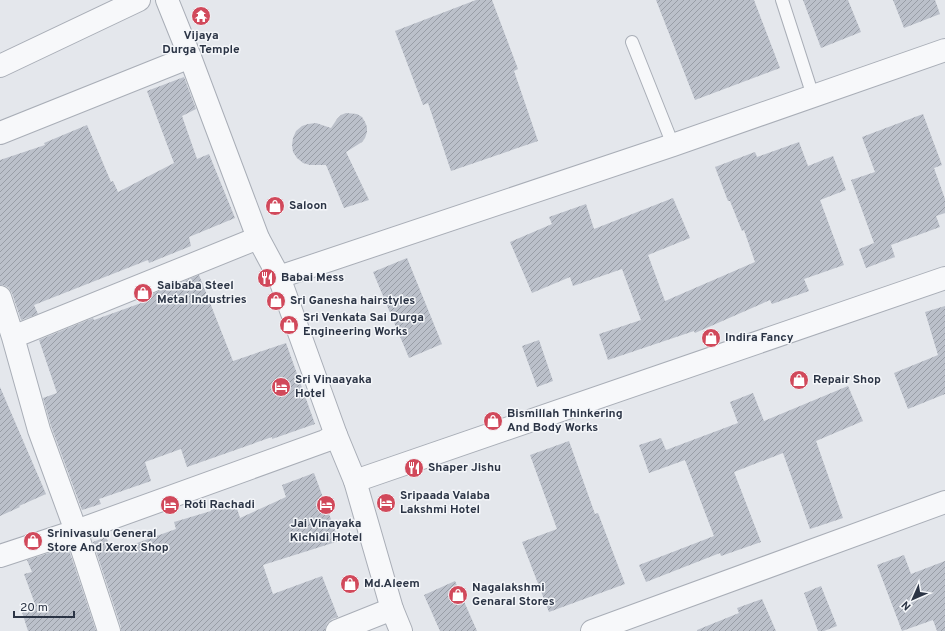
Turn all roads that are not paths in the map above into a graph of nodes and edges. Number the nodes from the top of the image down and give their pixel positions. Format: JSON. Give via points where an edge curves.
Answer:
{"nodes":[{"id":1,"x":139,"y":0,"type":"edge"},
{"id":2,"x":167,"y":0,"type":"edge"},
{"id":3,"x":782,"y":0,"type":"edge"},
{"id":4,"x":632,"y":42,"type":"dead end"},
{"id":5,"x":945,"y":50,"type":"edge"},
{"id":6,"x":190,"y":57,"type":"junction"},
{"id":7,"x":0,"y":66,"type":"edge"},
{"id":8,"x":813,"y":96,"type":"junction"},
{"id":9,"x":0,"y":132,"type":"edge"},
{"id":10,"x":673,"y":145,"type":"junction"},
{"id":11,"x":258,"y":238,"type":"junction"},
{"id":12,"x":279,"y":277,"type":"junction"},
{"id":13,"x":945,"y":278,"type":"edge"},
{"id":14,"x":0,"y":297,"type":"edge"},
{"id":15,"x":13,"y":337,"type":"junction"},
{"id":16,"x":336,"y":435,"type":"junction"},
{"id":17,"x":355,"y":481,"type":"junction"},
{"id":18,"x":945,"y":502,"type":"edge"},
{"id":19,"x":76,"y":531,"type":"junction"},
{"id":20,"x":0,"y":556,"type":"edge"},
{"id":21,"x":392,"y":609,"type":"junction"},
{"id":22,"x":109,"y":631,"type":"edge"},
{"id":23,"x":337,"y":631,"type":"edge"},
{"id":24,"x":401,"y":631,"type":"edge"},
{"id":25,"x":592,"y":631,"type":"edge"}],
"edges":[{"from":1,"to":7,"type":"street"},
{"from":2,"to":6,"type":"street"},
{"from":3,"to":8,"type":"lane"},
{"from":4,"to":10,"type":"lane"},
{"from":5,"to":8,"type":"street"},
{"from":6,"to":9,"type":"street"},
{"from":6,"to":11,"type":"street"},
{"from":8,"to":10,"type":"street"},
{"from":10,"to":12,"type":"street"},
{"from":11,"to":12,"type":"street"},
{"from":11,"to":15,"type":"street"},
{"from":12,"to":16,"type":"street"},
{"from":13,"to":17,"type":"street"},
{"from":14,"to":15,"type":"street"},
{"from":15,"to":19,"type":"street","via":[[39,430]]},
{"from":16,"to":17,"type":"street"},
{"from":16,"to":19,"type":"street"},
{"from":17,"to":21,"type":"street"},
{"from":18,"to":25,"type":"street"},
{"from":19,"to":20,"type":"street"},
{"from":19,"to":22,"type":"street"},
{"from":21,"to":23,"type":"street"},
{"from":21,"to":24,"type":"street"}]}
